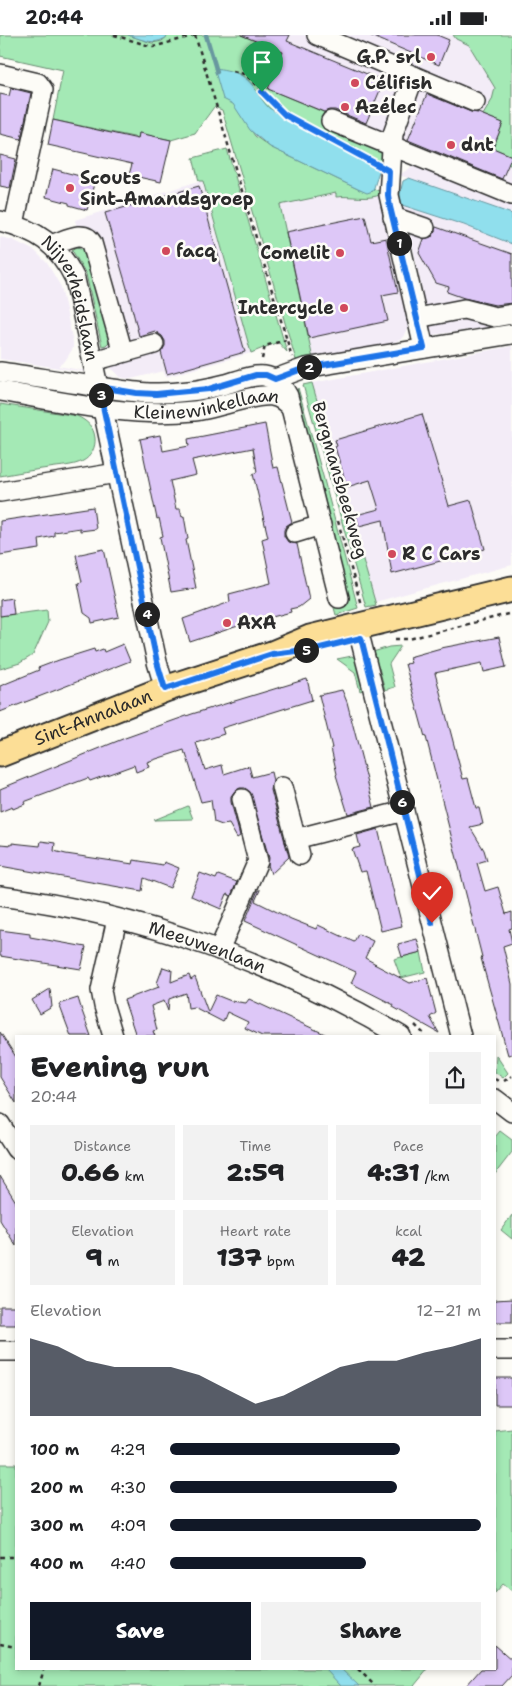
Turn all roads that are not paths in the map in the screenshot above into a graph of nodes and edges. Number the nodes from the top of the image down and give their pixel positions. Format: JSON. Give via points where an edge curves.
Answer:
{"nodes":[{"id":1,"x":317,"y":35,"type":"edge"},
{"id":2,"x":0,"y":74,"type":"edge"},
{"id":3,"x":414,"y":76,"type":"junction"},
{"id":4,"x":475,"y":102,"type":"dead end"},
{"id":5,"x":327,"y":128,"type":"road end"},
{"id":6,"x":391,"y":145,"type":"junction"},
{"id":7,"x":512,"y":195,"type":"edge"},
{"id":8,"x":393,"y":217,"type":"junction"},
{"id":9,"x":7,"y":223,"type":"edge"},
{"id":10,"x":425,"y":228,"type":"dead end"},
{"id":11,"x":52,"y":245,"type":"junction"},
{"id":12,"x":512,"y":314,"type":"edge"},
{"id":13,"x":417,"y":318,"type":"junction"},
{"id":14,"x":512,"y":334,"type":"edge"},
{"id":15,"x":154,"y":344,"type":"dead end"},
{"id":16,"x":424,"y":348,"type":"junction"},
{"id":17,"x":115,"y":355,"type":"junction"},
{"id":18,"x":93,"y":361,"type":"junction"},
{"id":19,"x":0,"y":372,"type":"edge"},
{"id":20,"x":275,"y":379,"type":"junction"},
{"id":21,"x":99,"y":387,"type":"junction"},
{"id":22,"x":0,"y":391,"type":"edge"},
{"id":23,"x":103,"y":408,"type":"junction"},
{"id":24,"x":291,"y":408,"type":"junction"},
{"id":25,"x":117,"y":473,"type":"junction"},
{"id":26,"x":0,"y":492,"type":"edge"},
{"id":27,"x":321,"y":525,"type":"junction"},
{"id":28,"x":295,"y":533,"type":"dead end"},
{"id":29,"x":512,"y":589,"type":"edge"},
{"id":30,"x":339,"y":598,"type":"dead end"},
{"id":31,"x":512,"y":602,"type":"edge"},
{"id":32,"x":360,"y":625,"type":"junction"},
{"id":33,"x":165,"y":689,"type":"junction"},
{"id":34,"x":0,"y":754,"type":"edge"},
{"id":35,"x":282,"y":787,"type":"dead end"},
{"id":36,"x":242,"y":799,"type":"dead end"},
{"id":37,"x":404,"y":811,"type":"junction"},
{"id":38,"x":0,"y":896,"type":"edge"},
{"id":39,"x":117,"y":919,"type":"junction"},
{"id":40,"x":219,"y":950,"type":"junction"},
{"id":41,"x":392,"y":1034,"type":"edge"},
{"id":42,"x":113,"y":1035,"type":"edge"},
{"id":43,"x":461,"y":1035,"type":"edge"},
{"id":44,"x":496,"y":1100,"type":"edge"},
{"id":45,"x":512,"y":1111,"type":"edge"},
{"id":46,"x":0,"y":1124,"type":"edge"},
{"id":47,"x":15,"y":1147,"type":"edge"},
{"id":48,"x":496,"y":1350,"type":"edge"},
{"id":49,"x":512,"y":1350,"type":"edge"},
{"id":50,"x":0,"y":1351,"type":"edge"},
{"id":51,"x":15,"y":1351,"type":"edge"}],
"edges":[{"from":1,"to":3,"type":"street"},
{"from":2,"to":9,"type":"street","via":[[38,83],[43,91]]},
{"from":3,"to":4,"type":"street"},
{"from":3,"to":6,"type":"street","via":[[395,125]]},
{"from":5,"to":6,"type":"street"},
{"from":6,"to":7,"type":"street"},
{"from":6,"to":8,"type":"street","via":[[388,195]]},
{"from":8,"to":10,"type":"street"},
{"from":8,"to":13,"type":"street"},
{"from":9,"to":11,"type":"street","name":"Nijverheidslaan","via":[[39,234]]},
{"from":11,"to":17,"type":"street","via":[[81,235],[91,240],[120,342],[120,350]]},
{"from":11,"to":18,"type":"street","name":"Nijverheidslaan","via":[[75,279]]},
{"from":12,"to":13,"type":"street","via":[[495,317],[464,309]]},
{"from":13,"to":16,"type":"street"},
{"from":14,"to":16,"type":"street","name":"Kleinewinkellaan"},
{"from":15,"to":17,"type":"street"},
{"from":16,"to":20,"type":"street","name":"Kleinewinkellaan","via":[[305,368]]},
{"from":17,"to":18,"type":"street"},
{"from":18,"to":21,"type":"street","name":"Nijverheidslaan"},
{"from":19,"to":21,"type":"street","name":"Kleinewinkellaan"},
{"from":20,"to":21,"type":"street","name":"Kleinewinkellaan","via":[[256,375],[209,389],[156,394]]},
{"from":20,"to":24,"type":"street","name":"Kleinewinkellaan","via":[[288,396]]},
{"from":21,"to":23,"type":"street","name":"Nijverheidslaan"},
{"from":22,"to":23,"type":"street","name":"Kleinewinkellaan"},
{"from":23,"to":24,"type":"street","name":"Kleinewinkellaan","via":[[140,413],[194,411],[264,395],[283,400]]},
{"from":23,"to":25,"type":"street","name":"Nijverheidslaan"},
{"from":24,"to":27,"type":"street","name":"Kleinewinkellaan"},
{"from":25,"to":26,"type":"street"},
{"from":25,"to":33,"type":"street","name":"Nijverheidslaan"},
{"from":27,"to":28,"type":"street"},
{"from":27,"to":30,"type":"street","name":"Kleinewinkellaan"},
{"from":29,"to":32,"type":"main road","name":"Sint-Annalaan"},
{"from":31,"to":32,"type":"main road","name":"Sint-Annalaan"},
{"from":32,"to":33,"type":"main road","name":"Sint-Annalaan","via":[[320,648],[272,654]]},
{"from":32,"to":37,"type":"street"},
{"from":33,"to":34,"type":"main road","name":"Sint-Annalaan"},
{"from":35,"to":37,"type":"street","via":[[297,847]]},
{"from":36,"to":40,"type":"street","via":[[258,861]]},
{"from":37,"to":43,"type":"street"},
{"from":38,"to":39,"type":"street","name":"Meeuwenlaan"},
{"from":39,"to":40,"type":"street","name":"Meeuwenlaan"},
{"from":39,"to":42,"type":"street","via":[[101,990]]},
{"from":40,"to":41,"type":"street","name":"Meeuwenlaan","via":[[312,989]]},
{"from":44,"to":45,"type":"street"},
{"from":46,"to":47,"type":"street"},
{"from":48,"to":49,"type":"street"},
{"from":50,"to":51,"type":"street"}]}
